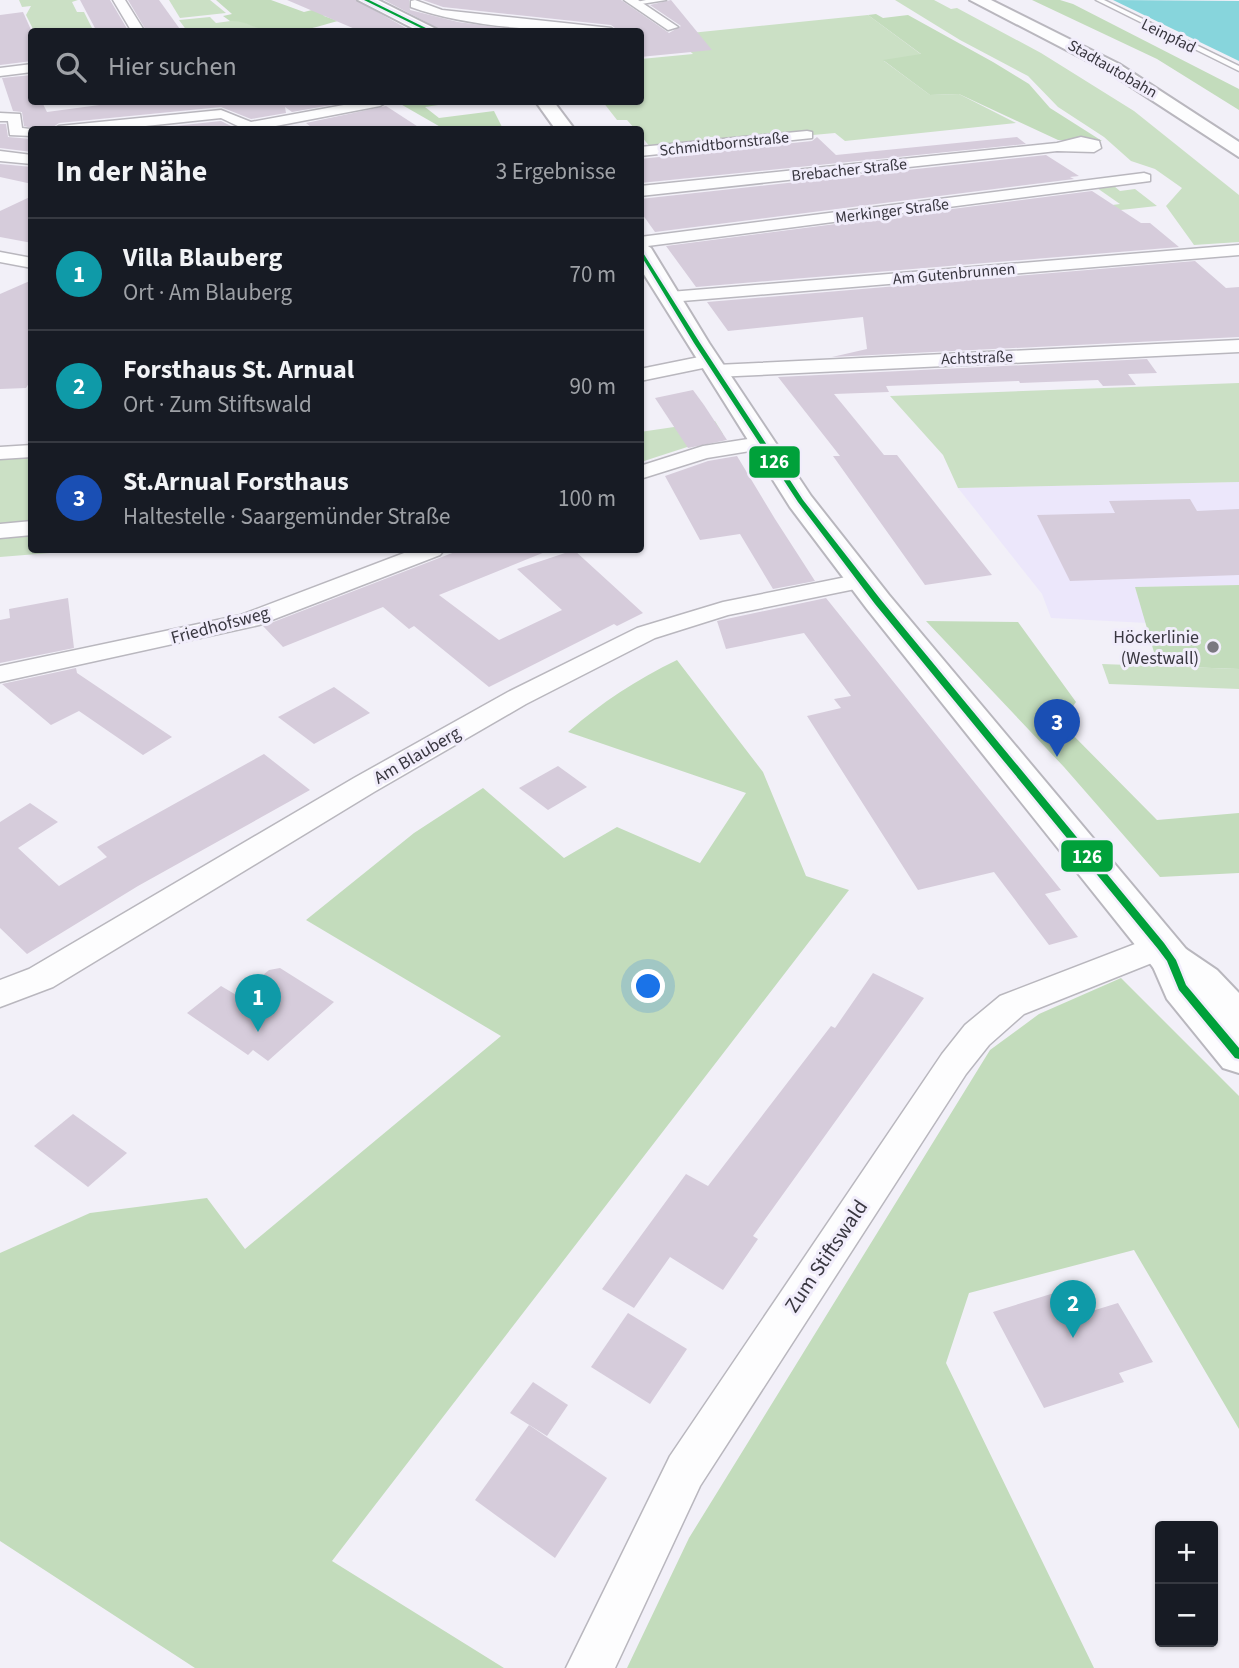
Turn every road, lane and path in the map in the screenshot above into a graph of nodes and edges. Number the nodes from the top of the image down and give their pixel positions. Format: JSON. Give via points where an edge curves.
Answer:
{"nodes":[{"id":1,"x":119,"y":0,"type":"edge"},
{"id":2,"x":366,"y":0,"type":"edge"},
{"id":3,"x":435,"y":0,"type":"edge"},
{"id":4,"x":663,"y":0,"type":"edge"},
{"id":5,"x":978,"y":0,"type":"edge"},
{"id":6,"x":1015,"y":0,"type":"edge"},
{"id":7,"x":1099,"y":0,"type":"edge"},
{"id":8,"x":633,"y":1,"type":"edge"},
{"id":9,"x":415,"y":5,"type":"junction"},
{"id":10,"x":390,"y":10,"type":"junction"},
{"id":11,"x":136,"y":28,"type":"edge"},
{"id":12,"x":426,"y":28,"type":"edge"},
{"id":13,"x":575,"y":28,"type":"edge"},
{"id":14,"x":651,"y":29,"type":"dead end"},
{"id":15,"x":28,"y":68,"type":"edge"},
{"id":16,"x":1239,"y":69,"type":"edge"},
{"id":17,"x":0,"y":72,"type":"edge"},
{"id":18,"x":1189,"y":93,"type":"dead end"},
{"id":19,"x":158,"y":105,"type":"edge"},
{"id":20,"x":364,"y":105,"type":"edge"},
{"id":21,"x":547,"y":105,"type":"edge"},
{"id":22,"x":0,"y":117,"type":"edge"},
{"id":23,"x":170,"y":119,"type":"junction"},
{"id":24,"x":99,"y":126,"type":"edge"},
{"id":25,"x":251,"y":126,"type":"edge"},
{"id":26,"x":251,"y":126,"type":"edge"},
{"id":27,"x":563,"y":126,"type":"edge"},
{"id":28,"x":28,"y":132,"type":"edge"},
{"id":29,"x":807,"y":135,"type":"dead end"},
{"id":30,"x":1057,"y":147,"type":"dead end"},
{"id":31,"x":1239,"y":151,"type":"edge"},
{"id":32,"x":644,"y":152,"type":"edge"},
{"id":33,"x":0,"y":156,"type":"edge"},
{"id":34,"x":28,"y":160,"type":"edge"},
{"id":35,"x":1144,"y":178,"type":"dead end"},
{"id":36,"x":644,"y":191,"type":"edge"},
{"id":37,"x":644,"y":241,"type":"edge"},
{"id":38,"x":1239,"y":250,"type":"edge"},
{"id":39,"x":644,"y":255,"type":"edge"},
{"id":40,"x":0,"y":257,"type":"edge"},
{"id":41,"x":28,"y":262,"type":"edge"},
{"id":42,"x":670,"y":297,"type":"junction"},
{"id":43,"x":1239,"y":346,"type":"edge"},
{"id":44,"x":712,"y":366,"type":"junction"},
{"id":45,"x":644,"y":374,"type":"edge"},
{"id":46,"x":761,"y":443,"type":"junction"},
{"id":47,"x":28,"y":451,"type":"edge"},
{"id":48,"x":0,"y":453,"type":"edge"},
{"id":49,"x":644,"y":472,"type":"edge"},
{"id":50,"x":28,"y":528,"type":"edge"},
{"id":51,"x":0,"y":531,"type":"edge"},
{"id":52,"x":424,"y":553,"type":"edge"},
{"id":53,"x":861,"y":580,"type":"junction"},
{"id":54,"x":0,"y":674,"type":"edge"},
{"id":55,"x":1166,"y":953,"type":"junction"},
{"id":56,"x":0,"y":994,"type":"edge"},
{"id":57,"x":1239,"y":1021,"type":"edge"},
{"id":58,"x":1239,"y":1055,"type":"edge"},
{"id":59,"x":590,"y":1668,"type":"edge"}],
"edges":[{"from":1,"to":11,"type":"street"},
{"from":2,"to":10,"type":"main road"},
{"from":3,"to":9,"type":"street"},
{"from":4,"to":8,"type":"lane"},
{"from":5,"to":31,"type":"main road","name":"Stadtautobahn","via":[[1113,66]]},
{"from":6,"to":18,"type":"main road","name":"Stadtautobahn"},
{"from":7,"to":16,"type":"lane","name":"Leinpfad"},
{"from":8,"to":14,"type":"street","via":[[672,27]]},
{"from":9,"to":10,"type":"street"},
{"from":9,"to":13,"type":"street","via":[[440,13]]},
{"from":10,"to":12,"type":"main road"},
{"from":15,"to":17,"type":"street"},
{"from":19,"to":23,"type":"street"},
{"from":20,"to":25,"type":"street"},
{"from":21,"to":27,"type":"main road"},
{"from":22,"to":28,"type":"street","via":[[15,117],[15,132]]},
{"from":23,"to":24,"type":"street"},
{"from":23,"to":26,"type":"street","via":[[228,114]]},
{"from":29,"to":32,"type":"street","name":"Schmidtbornstraße"},
{"from":30,"to":36,"type":"street","name":"Brebacher Straße"},
{"from":33,"to":34,"type":"street"},
{"from":35,"to":37,"type":"street","name":"Merkinger Straße"},
{"from":38,"to":42,"type":"street","name":"Am Gutenbrunnen"},
{"from":39,"to":42,"type":"main road"},
{"from":40,"to":41,"type":"street"},
{"from":42,"to":44,"type":"main road"},
{"from":43,"to":44,"type":"street","name":"Achtstraße"},
{"from":44,"to":45,"type":"street","name":"Achtstraße"},
{"from":44,"to":46,"type":"main road"},
{"from":46,"to":49,"type":"street","via":[[703,452]]},
{"from":46,"to":53,"type":"main road"},
{"from":47,"to":48,"type":"street"},
{"from":50,"to":51,"type":"street"},
{"from":52,"to":54,"type":"street","name":"Friedhofsweg","via":[[250,620]]},
{"from":53,"to":55,"type":"main road"},
{"from":53,"to":56,"type":"street","name":"Am Blauberg","via":[[723,609],[646,633],[517,698],[41,978]]},
{"from":55,"to":57,"type":"main road"},
{"from":55,"to":58,"type":"main road","via":[[1182,987]]},
{"from":55,"to":59,"type":"street","name":"Zum Stiftswald","via":[[1012,1005],[977,1035],[685,1471]]}]}
